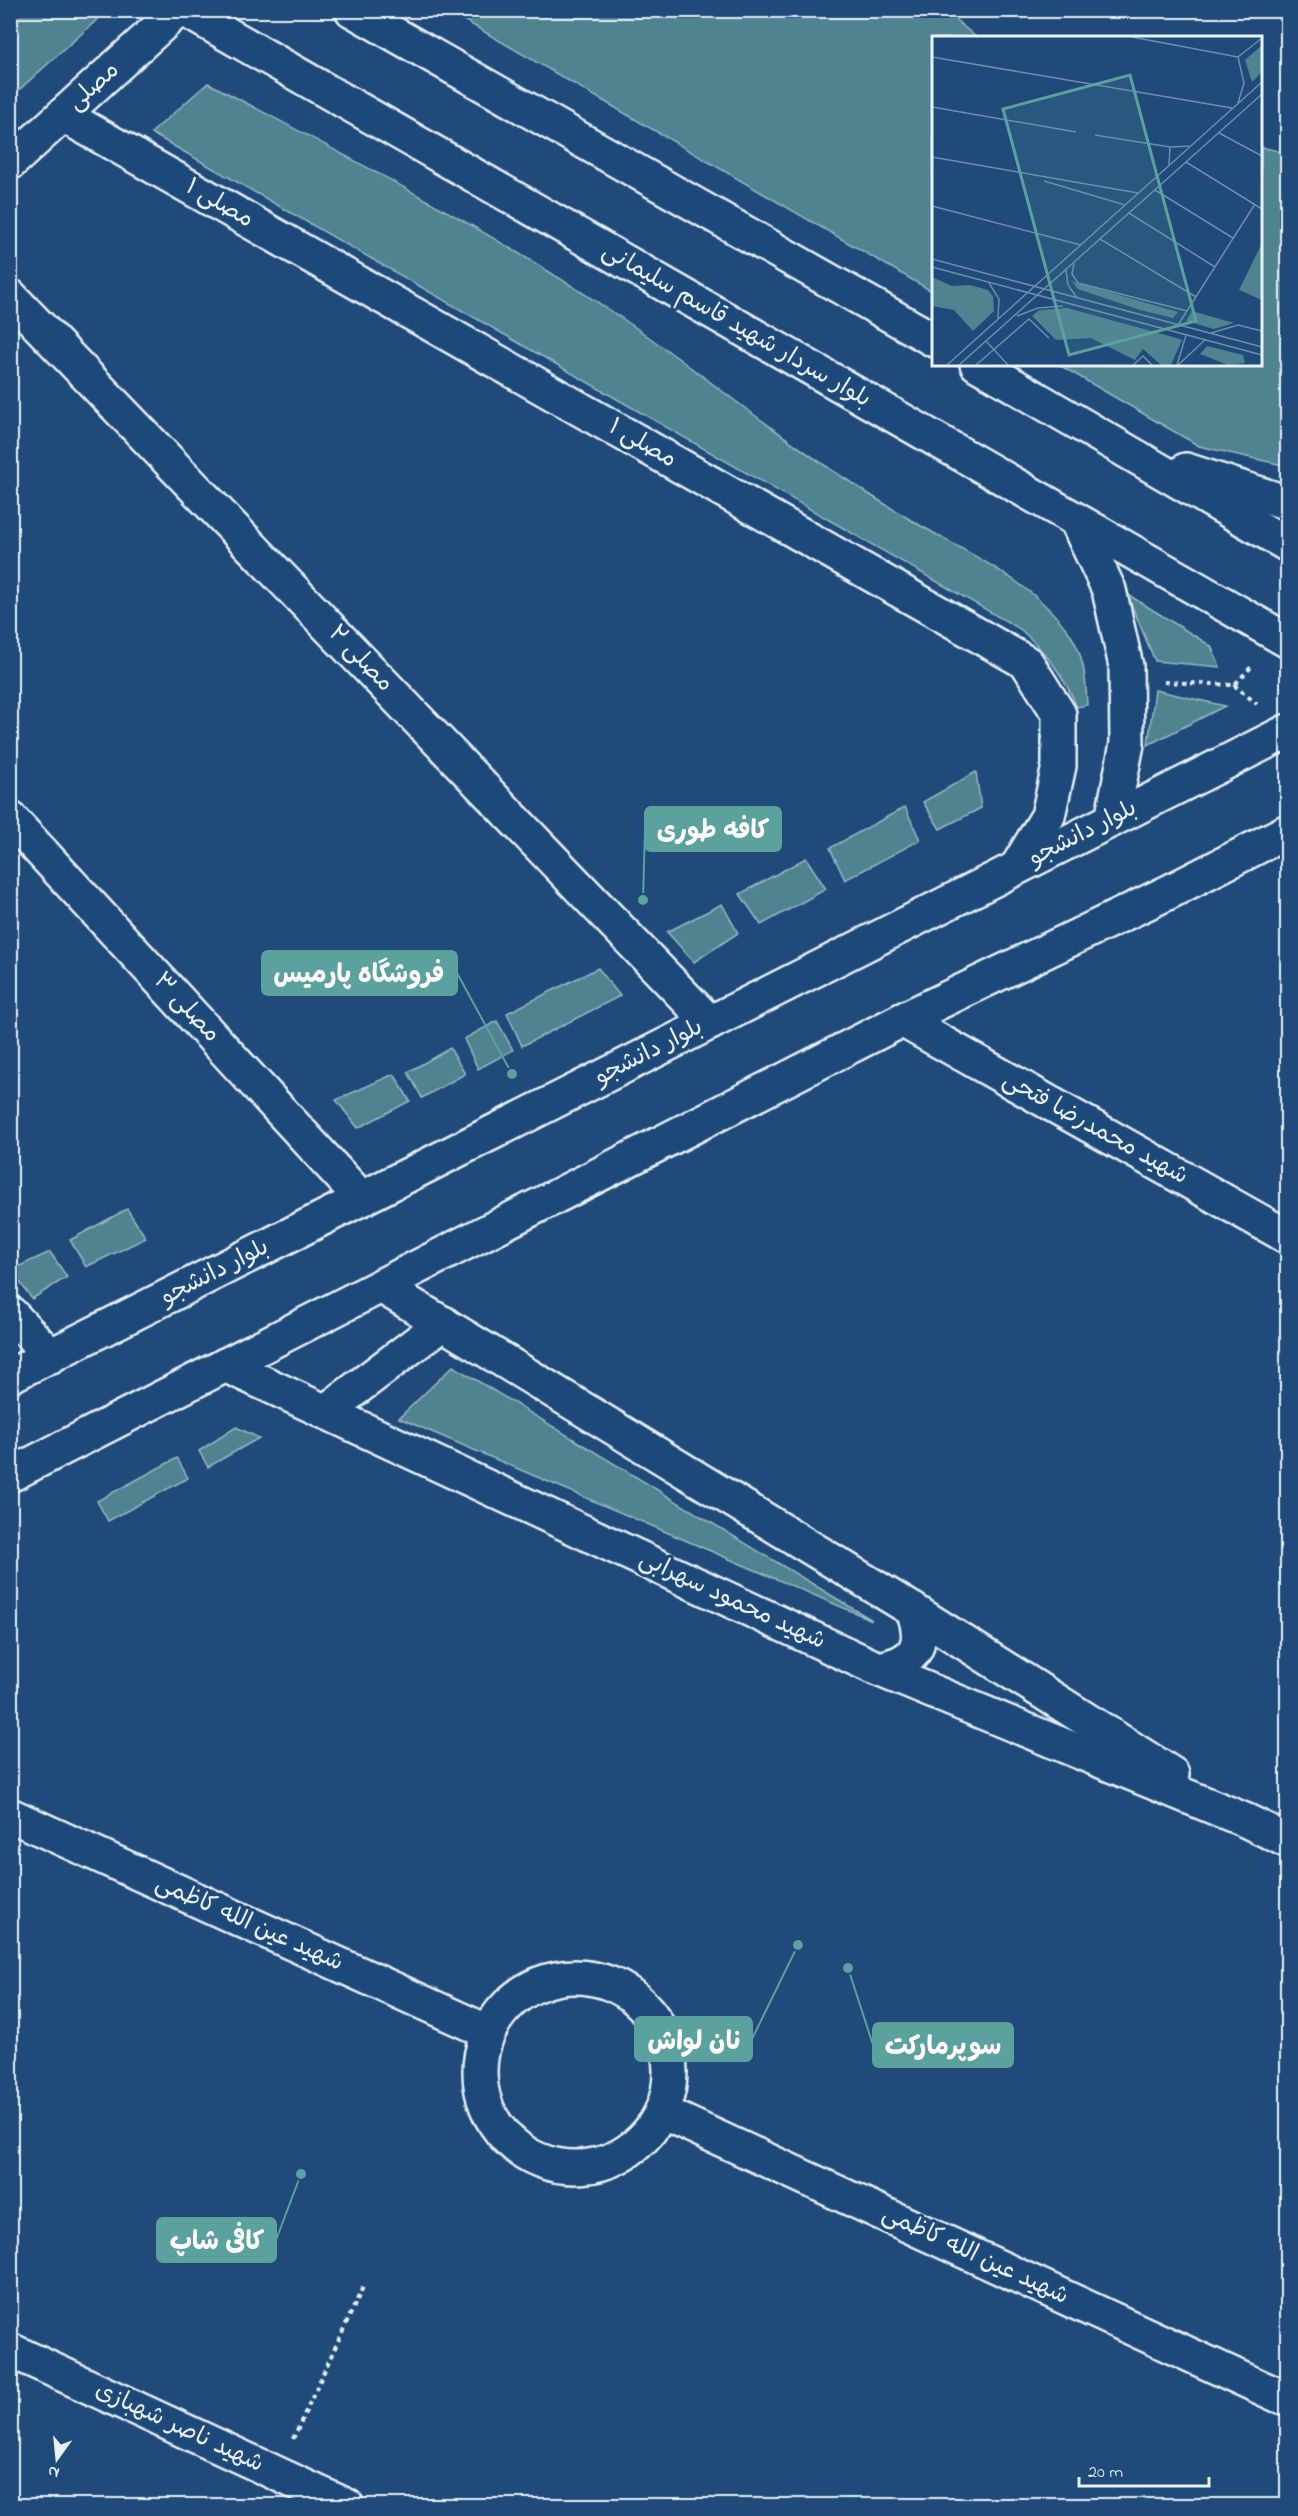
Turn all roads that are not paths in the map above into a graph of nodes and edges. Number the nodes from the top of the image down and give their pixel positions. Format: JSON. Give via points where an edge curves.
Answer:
{"nodes":[{"id":1,"x":178,"y":10,"type":"edge"},
{"id":2,"x":185,"y":10,"type":"edge"},
{"id":3,"x":352,"y":10,"type":"edge"},
{"id":4,"x":63,"y":115,"type":"junction"},
{"id":5,"x":10,"y":163,"type":"edge"},
{"id":6,"x":10,"y":296,"type":"edge"},
{"id":7,"x":932,"y":339,"type":"edge"},
{"id":8,"x":980,"y":366,"type":"edge"},
{"id":9,"x":1126,"y":450,"type":"junction"},
{"id":10,"x":1287,"y":503,"type":"edge"},
{"id":11,"x":1076,"y":520,"type":"junction"},
{"id":12,"x":1287,"y":545,"type":"edge"},
{"id":13,"x":1283,"y":639,"type":"edge"},
{"id":14,"x":1287,"y":731,"type":"edge"},
{"id":15,"x":10,"y":818,"type":"edge"},
{"id":16,"x":1112,"y":820,"type":"junction"},
{"id":17,"x":1287,"y":831,"type":"edge"},
{"id":18,"x":1017,"y":867,"type":"junction"},
{"id":19,"x":902,"y":1020,"type":"junction"},
{"id":20,"x":710,"y":1023,"type":"junction"},
{"id":21,"x":362,"y":1199,"type":"junction"},
{"id":22,"x":1287,"y":1237,"type":"edge"},
{"id":23,"x":381,"y":1286,"type":"junction"},
{"id":24,"x":10,"y":1313,"type":"edge"},
{"id":25,"x":443,"y":1323,"type":"junction"},
{"id":26,"x":51,"y":1356,"type":"junction"},
{"id":27,"x":225,"y":1365,"type":"junction"},
{"id":28,"x":10,"y":1376,"type":"edge"},
{"id":29,"x":326,"y":1413,"type":"junction"},
{"id":30,"x":10,"y":1474,"type":"edge"},
{"id":31,"x":913,"y":1610,"type":"junction"},
{"id":32,"x":878,"y":1669,"type":"junction"},
{"id":33,"x":10,"y":1815,"type":"edge"},
{"id":34,"x":1247,"y":1821,"type":"junction"},
{"id":35,"x":1287,"y":1841,"type":"edge"},
{"id":36,"x":488,"y":2032,"type":"junction"},
{"id":37,"x":662,"y":2112,"type":"junction"},
{"id":38,"x":10,"y":2350,"type":"edge"},
{"id":39,"x":1287,"y":2400,"type":"edge"},
{"id":40,"x":347,"y":2505,"type":"edge"}],
"edges":[{"from":1,"to":4,"type":"street","name":"مصلی"},
{"from":2,"to":11,"type":"street","name":"بلوار سردار شهید قاسم سلیمانی"},
{"from":3,"to":7,"type":"street"},
{"from":4,"to":5,"type":"street","name":"مصلی"},
{"from":4,"to":18,"type":"street","name":"مصلی ۱","via":[[1027,663],[1059,714],[1059,766],[1048,816]]},
{"from":6,"to":20,"type":"street","name":"مصلی ۲"},
{"from":8,"to":9,"type":"street"},
{"from":9,"to":10,"type":"street"},
{"from":9,"to":12,"type":"street"},
{"from":11,"to":13,"type":"street","name":"بلوار سردار شهید قاسم سلیمانی"},
{"from":11,"to":16,"type":"street","via":[[1109,590],[1126,666],[1127,744]]},
{"from":14,"to":16,"type":"street","name":"بلوار دانشجو"},
{"from":15,"to":21,"type":"street","name":"مصلی ۳"},
{"from":16,"to":18,"type":"street","name":"بلوار دانشجو"},
{"from":17,"to":19,"type":"street"},
{"from":18,"to":20,"type":"street","name":"بلوار دانشجو"},
{"from":19,"to":22,"type":"street","name":"شهید محمدرضا فتحی"},
{"from":19,"to":23,"type":"street"},
{"from":20,"to":21,"type":"street","name":"بلوار دانشجو"},
{"from":21,"to":26,"type":"street","name":"بلوار دانشجو"},
{"from":23,"to":25,"type":"street","name":"شهید محمود سهرابی"},
{"from":23,"to":27,"type":"street"},
{"from":24,"to":26,"type":"street"},
{"from":25,"to":29,"type":"street"},
{"from":25,"to":31,"type":"street","name":"شهید محمود سهرابی"},
{"from":26,"to":28,"type":"street","name":"بلوار دانشجو"},
{"from":27,"to":29,"type":"street","name":"شهید محمود سهرابی"},
{"from":27,"to":30,"type":"street"},
{"from":29,"to":32,"type":"street","name":"شهید محمود سهرابی"},
{"from":31,"to":32,"type":"street","via":[[920,1630],[915,1650],[900,1665]]},
{"from":31,"to":34,"type":"street","name":"شهید محمود سهرابی"},
{"from":32,"to":34,"type":"street","name":"شهید محمود سهرابی"},
{"from":33,"to":36,"type":"street","name":"شهید عین الله کاظمی"},
{"from":34,"to":35,"type":"street","name":"شهید محمود سهرابی"},
{"from":36,"to":37,"type":"street","via":[[520,1994],[542,1983],[574,1977],[615,1985],[654,2017],[666,2039],[671,2064]]},
{"from":36,"to":37,"type":"street","via":[[480,2073],[485,2106],[514,2146],[536,2159],[560,2167],[609,2162],[631,2151]]},
{"from":37,"to":39,"type":"street","name":"شهید عین الله کاظمی"},
{"from":38,"to":40,"type":"street","name":"شهید ناصر شهبازی"}]}
